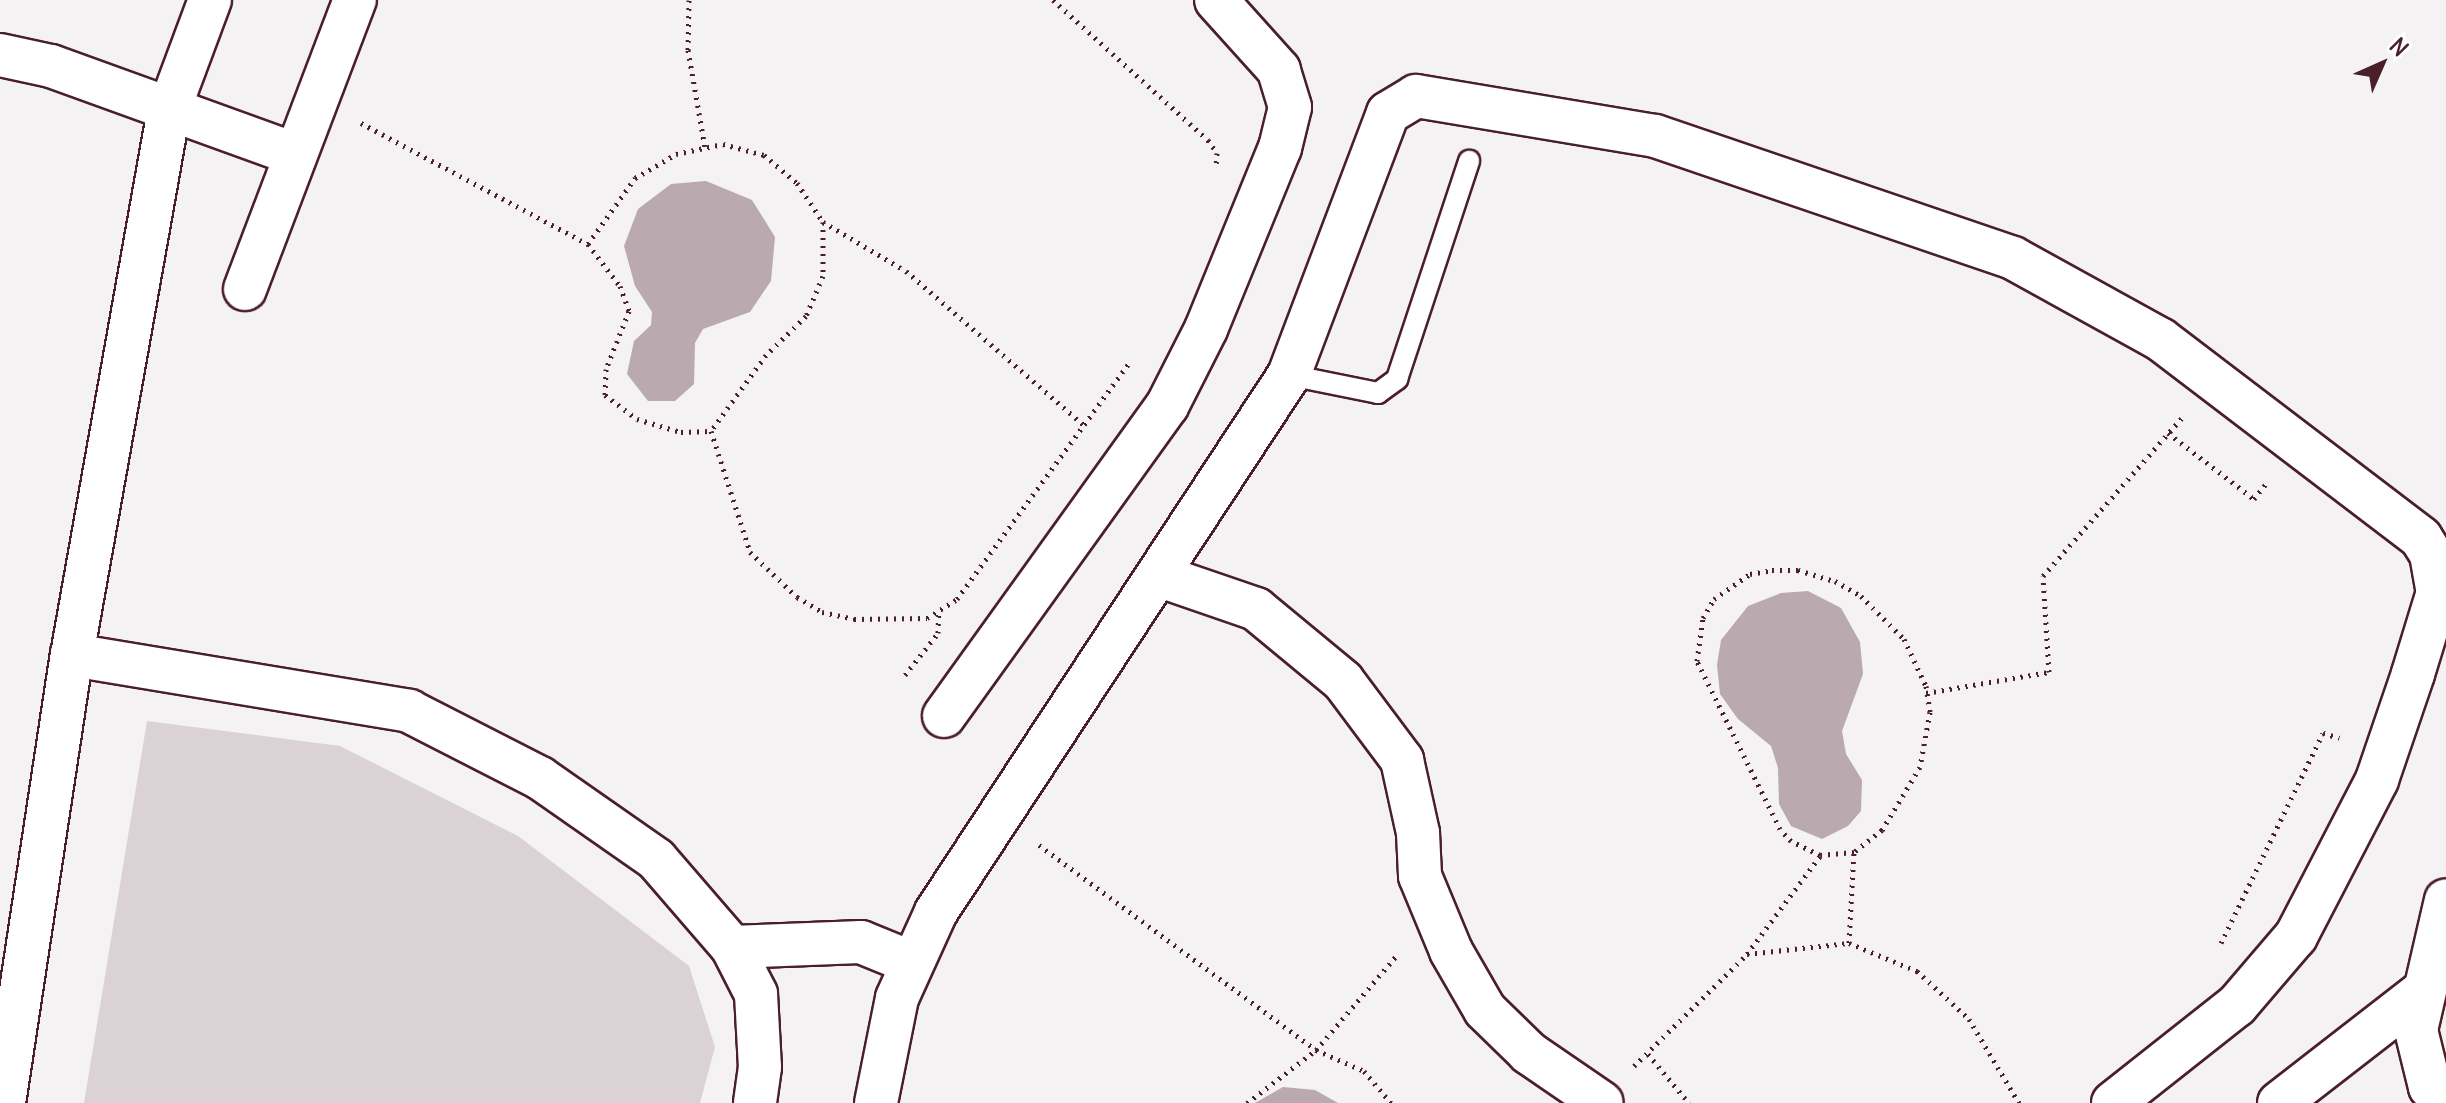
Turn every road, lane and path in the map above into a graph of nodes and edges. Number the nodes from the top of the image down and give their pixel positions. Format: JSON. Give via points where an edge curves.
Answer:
{"nodes":[{"id":1,"x":210,"y":0,"type":"edge"},
{"id":2,"x":355,"y":0,"type":"edge"},
{"id":3,"x":689,"y":0,"type":"edge"},
{"id":4,"x":1053,"y":0,"type":"edge"},
{"id":5,"x":1216,"y":0,"type":"edge"},
{"id":6,"x":0,"y":55,"type":"edge"},
{"id":7,"x":316,"y":99,"type":"junction"},
{"id":8,"x":169,"y":110,"type":"junction"},
{"id":9,"x":705,"y":147,"type":"junction"},
{"id":10,"x":294,"y":154,"type":"junction"},
{"id":11,"x":1469,"y":161,"type":"dead end"},
{"id":12,"x":1212,"y":179,"type":"dead end"},
{"id":13,"x":823,"y":222,"type":"junction"},
{"id":14,"x":588,"y":244,"type":"junction"},
{"id":15,"x":245,"y":289,"type":"dead end"},
{"id":16,"x":1136,"y":353,"type":"dead end"},
{"id":17,"x":1289,"y":375,"type":"junction"},
{"id":18,"x":2217,"y":381,"type":"junction"},
{"id":19,"x":1086,"y":427,"type":"junction"},
{"id":20,"x":711,"y":431,"type":"junction"},
{"id":21,"x":2168,"y":433,"type":"junction"},
{"id":22,"x":2275,"y":471,"type":"dead end"},
{"id":23,"x":1160,"y":576,"type":"junction"},
{"id":24,"x":939,"y":610,"type":"junction"},
{"id":25,"x":72,"y":655,"type":"junction"},
{"id":26,"x":905,"y":675,"type":"dead end"},
{"id":27,"x":1926,"y":693,"type":"junction"},
{"id":28,"x":944,"y":716,"type":"dead end"},
{"id":29,"x":2346,"y":741,"type":"dead end"},
{"id":30,"x":996,"y":814,"type":"junction"},
{"id":31,"x":1854,"y":852,"type":"junction"},
{"id":32,"x":1820,"y":855,"type":"junction"},
{"id":33,"x":2446,"y":900,"type":"edge"},
{"id":34,"x":1434,"y":914,"type":"junction"},
{"id":35,"x":1849,"y":943,"type":"junction"},
{"id":36,"x":732,"y":947,"type":"junction"},
{"id":37,"x":2217,"y":952,"type":"dead end"},
{"id":38,"x":1747,"y":954,"type":"junction"},
{"id":39,"x":910,"y":962,"type":"junction"},
{"id":40,"x":2421,"y":993,"type":"junction"},
{"id":41,"x":1316,"y":1050,"type":"junction"},
{"id":42,"x":1648,"y":1054,"type":"junction"},
{"id":43,"x":1600,"y":1101,"type":"edge"},
{"id":44,"x":4,"y":1103,"type":"edge"},
{"id":45,"x":755,"y":1103,"type":"edge"},
{"id":46,"x":876,"y":1103,"type":"edge"},
{"id":47,"x":1247,"y":1103,"type":"edge"},
{"id":48,"x":1391,"y":1103,"type":"edge"},
{"id":49,"x":1689,"y":1103,"type":"edge"},
{"id":50,"x":2019,"y":1103,"type":"edge"},
{"id":51,"x":2113,"y":1103,"type":"edge"},
{"id":52,"x":2279,"y":1103,"type":"edge"},
{"id":53,"x":2445,"y":1103,"type":"edge"}],
"edges":[{"from":1,"to":8,"type":"street"},
{"from":2,"to":7,"type":"street"},
{"from":3,"to":9,"type":"path","via":[[688,50]]},
{"from":4,"to":12,"type":"path","via":[[1208,140],[1217,153]]},
{"from":5,"to":28,"type":"street","via":[[1279,70],[1290,107],[1283,139],[1206,329],[1167,406]]},
{"from":6,"to":8,"type":"street","via":[[51,66]]},
{"from":7,"to":10,"type":"street"},
{"from":7,"to":14,"type":"path"},
{"from":8,"to":10,"type":"street"},
{"from":8,"to":25,"type":"street"},
{"from":9,"to":13,"type":"path","via":[[723,144],[764,155],[797,183]]},
{"from":9,"to":14,"type":"path","via":[[676,154],[635,178]]},
{"from":10,"to":15,"type":"street"},
{"from":11,"to":17,"type":"lane","via":[[1397,379],[1378,393]]},
{"from":13,"to":19,"type":"path","via":[[906,271]]},
{"from":13,"to":20,"type":"path","via":[[823,276],[806,316],[746,379]]},
{"from":14,"to":20,"type":"path","via":[[620,286],[629,311],[606,369],[605,395],[637,419],[681,432]]},
{"from":16,"to":19,"type":"path"},
{"from":17,"to":18,"type":"street","via":[[1381,127],[1388,113],[1416,96],[1655,136],[1932,226],[2091,296]]},
{"from":17,"to":23,"type":"street"},
{"from":18,"to":21,"type":"path"},
{"from":18,"to":51,"type":"street","via":[[2409,524],[2431,554],[2438,592],[2377,780],[2296,936],[2237,1005]]},
{"from":19,"to":24,"type":"path","via":[[957,599]]},
{"from":20,"to":24,"type":"path","via":[[750,552],[797,597],[822,612],[854,619],[927,618]]},
{"from":21,"to":22,"type":"path","via":[[2254,499]]},
{"from":21,"to":27,"type":"path","via":[[2043,576],[2049,672]]},
{"from":23,"to":30,"type":"street"},
{"from":23,"to":34,"type":"street","via":[[1256,609],[1343,681],[1374,719],[1402,760],[1418,833],[1420,876]]},
{"from":24,"to":26,"type":"path","via":[[938,633]]},
{"from":25,"to":36,"type":"street","via":[[409,711],[540,778],[656,859]]},
{"from":25,"to":44,"type":"street"},
{"from":27,"to":31,"type":"path","via":[[1928,740],[1920,767],[1882,830]]},
{"from":27,"to":32,"type":"path","via":[[1904,639],[1861,596],[1835,581],[1798,570],[1772,570],[1740,579],[1714,599],[1703,618],[1697,661],[1780,829],[1791,841]]},
{"from":29,"to":37,"type":"path","via":[[2323,733]]},
{"from":30,"to":39,"type":"street"},
{"from":30,"to":41,"type":"path"},
{"from":31,"to":32,"type":"path"},
{"from":31,"to":35,"type":"path"},
{"from":32,"to":38,"type":"path"},
{"from":33,"to":40,"type":"street"},
{"from":34,"to":41,"type":"path"},
{"from":34,"to":43,"type":"street","via":[[1474,990],[1500,1026],[1529,1053]]},
{"from":35,"to":38,"type":"path"},
{"from":35,"to":50,"type":"path","via":[[1917,971],[1969,1019]]},
{"from":36,"to":39,"type":"street","via":[[861,942]]},
{"from":36,"to":45,"type":"street","via":[[756,994],[760,1067]]},
{"from":38,"to":42,"type":"path"},
{"from":39,"to":46,"type":"street","via":[[894,1011]]},
{"from":40,"to":52,"type":"street"},
{"from":40,"to":53,"type":"street","via":[[2416,1030],[2420,1060],[2430,1087]]},
{"from":41,"to":47,"type":"path"},
{"from":41,"to":48,"type":"path","via":[[1364,1071]]},
{"from":42,"to":43,"type":"path"},
{"from":42,"to":49,"type":"path"}]}
